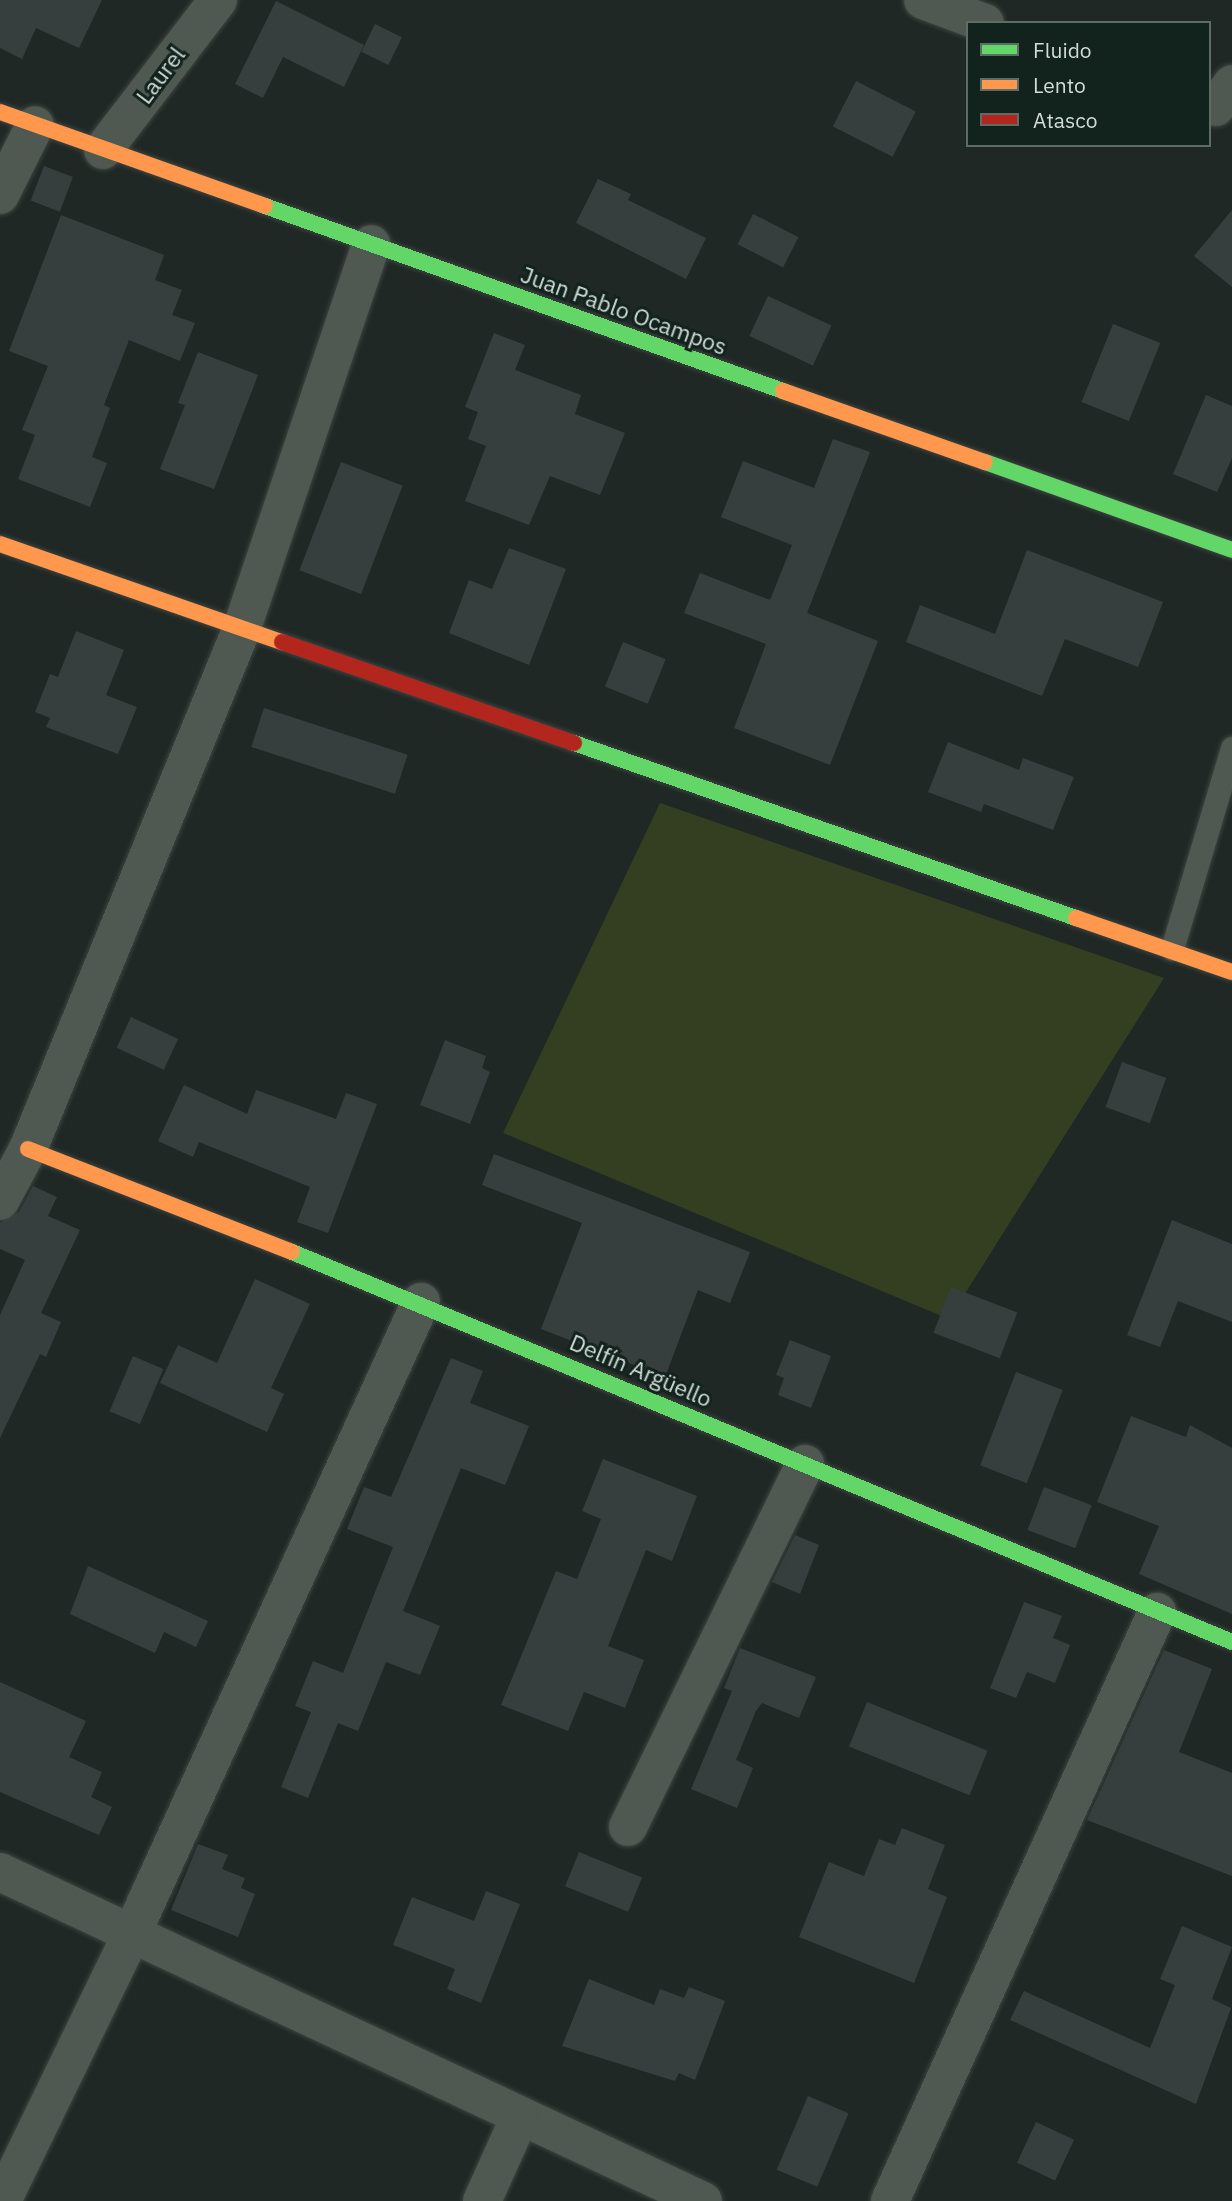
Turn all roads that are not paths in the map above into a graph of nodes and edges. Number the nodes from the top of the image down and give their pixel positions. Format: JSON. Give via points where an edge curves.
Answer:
{"nodes":[{"id":1,"x":218,"y":0,"type":"edge"},
{"id":2,"x":923,"y":0,"type":"edge"},
{"id":3,"x":980,"y":21,"type":"edge"},
{"id":4,"x":0,"y":112,"type":"edge"},
{"id":5,"x":35,"y":125,"type":"junction"},
{"id":6,"x":103,"y":150,"type":"junction"},
{"id":7,"x":0,"y":195,"type":"edge"},
{"id":8,"x":371,"y":244,"type":"junction"},
{"id":9,"x":0,"y":544,"type":"edge"},
{"id":10,"x":1232,"y":550,"type":"edge"},
{"id":11,"x":242,"y":628,"type":"junction"},
{"id":12,"x":1232,"y":748,"type":"edge"},
{"id":13,"x":1172,"y":950,"type":"junction"},
{"id":14,"x":1232,"y":972,"type":"edge"},
{"id":15,"x":29,"y":1149,"type":"junction"},
{"id":16,"x":0,"y":1201,"type":"edge"},
{"id":17,"x":421,"y":1302,"type":"junction"},
{"id":18,"x":806,"y":1464,"type":"junction"},
{"id":19,"x":1157,"y":1612,"type":"junction"},
{"id":20,"x":1232,"y":1642,"type":"edge"},
{"id":21,"x":628,"y":1827,"type":"dead end"},
{"id":22,"x":0,"y":1871,"type":"edge"},
{"id":23,"x":133,"y":1931,"type":"junction"},
{"id":24,"x":520,"y":2117,"type":"junction"},
{"id":25,"x":2,"y":2201,"type":"edge"},
{"id":26,"x":482,"y":2201,"type":"edge"},
{"id":27,"x":703,"y":2201,"type":"edge"},
{"id":28,"x":890,"y":2201,"type":"edge"}],
"edges":[{"from":1,"to":6,"type":"street","name":"Laurel"},
{"from":2,"to":3,"type":"street"},
{"from":4,"to":5,"type":"street","name":"Juan Pablo Ocampos"},
{"from":5,"to":6,"type":"street","name":"Juan Pablo Ocampos"},
{"from":5,"to":7,"type":"street"},
{"from":6,"to":8,"type":"street","name":"Juan Pablo Ocampos"},
{"from":8,"to":10,"type":"street","name":"Juan Pablo Ocampos"},
{"from":8,"to":11,"type":"street"},
{"from":9,"to":11,"type":"street"},
{"from":11,"to":13,"type":"street"},
{"from":11,"to":15,"type":"street"},
{"from":12,"to":13,"type":"lane"},
{"from":13,"to":14,"type":"street"},
{"from":15,"to":16,"type":"street"},
{"from":15,"to":17,"type":"street","name":"Delfín Argüello"},
{"from":17,"to":18,"type":"street","name":"Delfín Argüello"},
{"from":17,"to":23,"type":"street"},
{"from":18,"to":19,"type":"street","name":"Delfín Argüello"},
{"from":18,"to":21,"type":"street"},
{"from":19,"to":20,"type":"street","name":"Delfín Argüello"},
{"from":19,"to":28,"type":"street"},
{"from":22,"to":23,"type":"street"},
{"from":23,"to":24,"type":"street"},
{"from":23,"to":25,"type":"street"},
{"from":24,"to":26,"type":"street"},
{"from":24,"to":27,"type":"street"}]}
